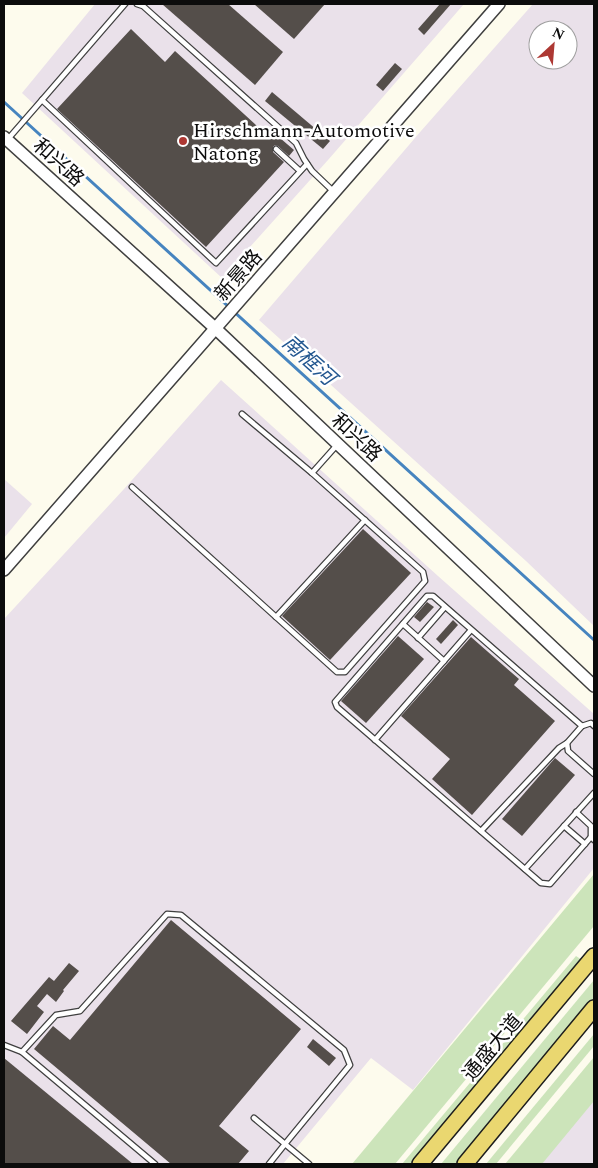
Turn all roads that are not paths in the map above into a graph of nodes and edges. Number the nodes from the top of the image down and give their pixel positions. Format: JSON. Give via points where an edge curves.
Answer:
{"nodes":[{"id":1,"x":125,"y":4,"type":"edge"},
{"id":2,"x":137,"y":4,"type":"edge"},
{"id":3,"x":499,"y":4,"type":"edge"},
{"id":4,"x":42,"y":100,"type":"junction"},
{"id":5,"x":6,"y":139,"type":"edge"},
{"id":6,"x":276,"y":149,"type":"dead end"},
{"id":7,"x":307,"y":164,"type":"junction"},
{"id":8,"x":300,"y":171,"type":"junction"},
{"id":9,"x":335,"y":192,"type":"junction"},
{"id":10,"x":216,"y":329,"type":"junction"},
{"id":11,"x":242,"y":414,"type":"dead end"},
{"id":12,"x":338,"y":444,"type":"junction"},
{"id":13,"x":312,"y":473,"type":"junction"},
{"id":14,"x":132,"y":487,"type":"dead end"},
{"id":15,"x":365,"y":520,"type":"junction"},
{"id":16,"x":4,"y":570,"type":"edge"},
{"id":17,"x":446,"y":607,"type":"junction"},
{"id":18,"x":276,"y":617,"type":"junction"},
{"id":19,"x":403,"y":624,"type":"junction"},
{"id":20,"x":471,"y":630,"type":"junction"},
{"id":21,"x":418,"y":638,"type":"junction"},
{"id":22,"x":444,"y":661,"type":"junction"},
{"id":23,"x":594,"y":686,"type":"edge"},
{"id":24,"x":582,"y":726,"type":"junction"},
{"id":25,"x":594,"y":726,"type":"edge"},
{"id":26,"x":374,"y":740,"type":"junction"},
{"id":27,"x":567,"y":743,"type":"junction"},
{"id":28,"x":594,"y":774,"type":"edge"},
{"id":29,"x":594,"y":793,"type":"edge"},
{"id":30,"x":576,"y":812,"type":"junction"},
{"id":31,"x":564,"y":826,"type":"junction"},
{"id":32,"x":481,"y":831,"type":"junction"},
{"id":33,"x":592,"y":839,"type":"edge"},
{"id":34,"x":585,"y":844,"type":"junction"},
{"id":35,"x":524,"y":869,"type":"junction"},
{"id":36,"x":594,"y":956,"type":"edge"},
{"id":37,"x":594,"y":1008,"type":"edge"},
{"id":38,"x":4,"y":1045,"type":"edge"},
{"id":39,"x":22,"y":1052,"type":"junction"},
{"id":40,"x":254,"y":1118,"type":"dead end"},
{"id":41,"x":285,"y":1144,"type":"junction"},
{"id":42,"x":156,"y":1164,"type":"edge"},
{"id":43,"x":270,"y":1164,"type":"edge"},
{"id":44,"x":309,"y":1164,"type":"edge"},
{"id":45,"x":420,"y":1164,"type":"edge"},
{"id":46,"x":465,"y":1164,"type":"edge"}],
"edges":[{"from":1,"to":4,"type":"lane"},
{"from":2,"to":7,"type":"lane","via":[[296,142]]},
{"from":3,"to":9,"type":"street","name":"新景路"},
{"from":4,"to":5,"type":"lane"},
{"from":4,"to":8,"type":"lane","via":[[216,263]]},
{"from":5,"to":10,"type":"street","name":"和兴路"},
{"from":6,"to":8,"type":"lane"},
{"from":7,"to":8,"type":"lane"},
{"from":7,"to":9,"type":"lane"},
{"from":9,"to":10,"type":"street","name":"新景路"},
{"from":10,"to":12,"type":"street","name":"和兴路"},
{"from":10,"to":16,"type":"street","name":"新景路"},
{"from":11,"to":13,"type":"lane"},
{"from":12,"to":13,"type":"lane"},
{"from":12,"to":23,"type":"street","name":"和兴路"},
{"from":13,"to":15,"type":"lane"},
{"from":14,"to":18,"type":"lane"},
{"from":15,"to":18,"type":"lane"},
{"from":15,"to":18,"type":"lane","via":[[423,572],[425,581],[346,672],[337,672]]},
{"from":17,"to":19,"type":"lane","via":[[433,596],[427,596]]},
{"from":17,"to":20,"type":"lane"},
{"from":17,"to":21,"type":"lane"},
{"from":19,"to":21,"type":"lane"},
{"from":19,"to":26,"type":"lane","via":[[335,702]]},
{"from":20,"to":22,"type":"lane"},
{"from":20,"to":24,"type":"lane"},
{"from":21,"to":22,"type":"lane"},
{"from":22,"to":26,"type":"lane"},
{"from":24,"to":25,"type":"lane"},
{"from":24,"to":27,"type":"lane"},
{"from":26,"to":32,"type":"lane"},
{"from":27,"to":28,"type":"lane","via":[[568,751]]},
{"from":27,"to":32,"type":"lane"},
{"from":29,"to":30,"type":"lane"},
{"from":30,"to":31,"type":"lane"},
{"from":30,"to":33,"type":"lane","via":[[591,826]]},
{"from":31,"to":34,"type":"lane"},
{"from":31,"to":35,"type":"lane"},
{"from":32,"to":35,"type":"lane"},
{"from":33,"to":34,"type":"lane"},
{"from":34,"to":35,"type":"lane","via":[[550,884],[541,883]]},
{"from":36,"to":45,"type":"main road","name":"通盛大道"},
{"from":37,"to":46,"type":"main road"},
{"from":38,"to":39,"type":"lane"},
{"from":39,"to":41,"type":"lane","via":[[56,1015],[80,1011],[166,914],[181,915],[344,1050],[350,1065]]},
{"from":39,"to":42,"type":"lane"},
{"from":40,"to":41,"type":"lane"},
{"from":41,"to":43,"type":"lane"},
{"from":41,"to":44,"type":"lane"}]}
